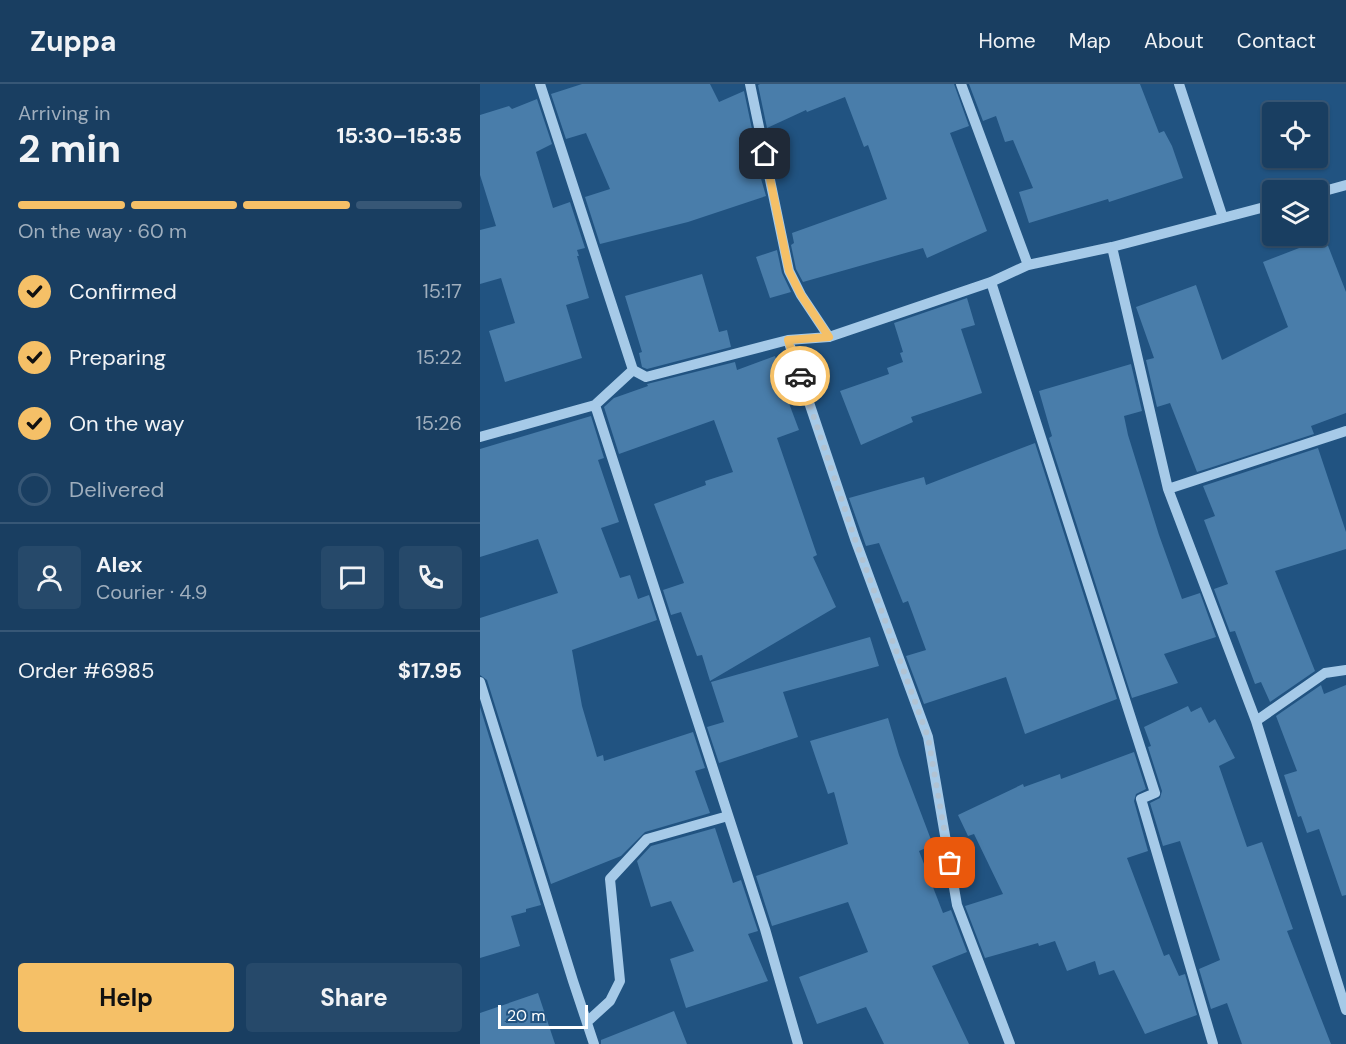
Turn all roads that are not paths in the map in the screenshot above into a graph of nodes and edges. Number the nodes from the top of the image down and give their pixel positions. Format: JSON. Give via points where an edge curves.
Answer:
{"nodes":[{"id":1,"x":540,"y":84,"type":"edge"},
{"id":2,"x":750,"y":84,"type":"edge"},
{"id":3,"x":961,"y":84,"type":"edge"},
{"id":4,"x":1179,"y":84,"type":"edge"},
{"id":5,"x":1346,"y":185,"type":"edge"},
{"id":6,"x":1328,"y":190,"type":"edge"},
{"id":7,"x":1262,"y":208,"type":"edge"},
{"id":8,"x":1222,"y":218,"type":"junction"},
{"id":9,"x":1112,"y":247,"type":"junction"},
{"id":10,"x":1028,"y":266,"type":"junction"},
{"id":11,"x":991,"y":282,"type":"junction"},
{"id":12,"x":829,"y":337,"type":"junction"},
{"id":13,"x":788,"y":340,"type":"junction"},
{"id":14,"x":633,"y":370,"type":"junction"},
{"id":15,"x":595,"y":405,"type":"junction"},
{"id":16,"x":1346,"y":431,"type":"edge"},
{"id":17,"x":480,"y":437,"type":"edge"},
{"id":18,"x":1168,"y":489,"type":"junction"},
{"id":19,"x":1346,"y":670,"type":"edge"},
{"id":20,"x":480,"y":682,"type":"edge"},
{"id":21,"x":1256,"y":721,"type":"junction"},
{"id":22,"x":728,"y":816,"type":"junction"},
{"id":23,"x":1346,"y":1010,"type":"edge"},
{"id":24,"x":587,"y":1022,"type":"junction"},
{"id":25,"x":594,"y":1044,"type":"edge"},
{"id":26,"x":798,"y":1044,"type":"edge"},
{"id":27,"x":1010,"y":1044,"type":"edge"},
{"id":28,"x":1213,"y":1044,"type":"edge"}],
"edges":[{"from":1,"to":14,"type":"street"},
{"from":2,"to":12,"type":"street","via":[[789,271]]},
{"from":3,"to":10,"type":"street"},
{"from":4,"to":8,"type":"street"},
{"from":5,"to":6,"type":"street"},
{"from":7,"to":8,"type":"street"},
{"from":8,"to":9,"type":"street"},
{"from":9,"to":10,"type":"street"},
{"from":9,"to":18,"type":"street"},
{"from":10,"to":11,"type":"street"},
{"from":11,"to":12,"type":"street"},
{"from":11,"to":28,"type":"street","via":[[1155,793],[1141,799]]},
{"from":12,"to":13,"type":"street"},
{"from":13,"to":14,"type":"street","via":[[646,377]]},
{"from":13,"to":27,"type":"street","via":[[928,737],[957,905]]},
{"from":14,"to":15,"type":"street"},
{"from":15,"to":17,"type":"street"},
{"from":15,"to":22,"type":"street"},
{"from":16,"to":18,"type":"street"},
{"from":18,"to":21,"type":"street"},
{"from":19,"to":21,"type":"street","via":[[1325,673]]},
{"from":20,"to":24,"type":"street"},
{"from":21,"to":23,"type":"street"},
{"from":22,"to":24,"type":"street","via":[[647,839],[610,879],[620,981],[610,1001]]},
{"from":22,"to":26,"type":"street"},
{"from":24,"to":25,"type":"street"}]}
